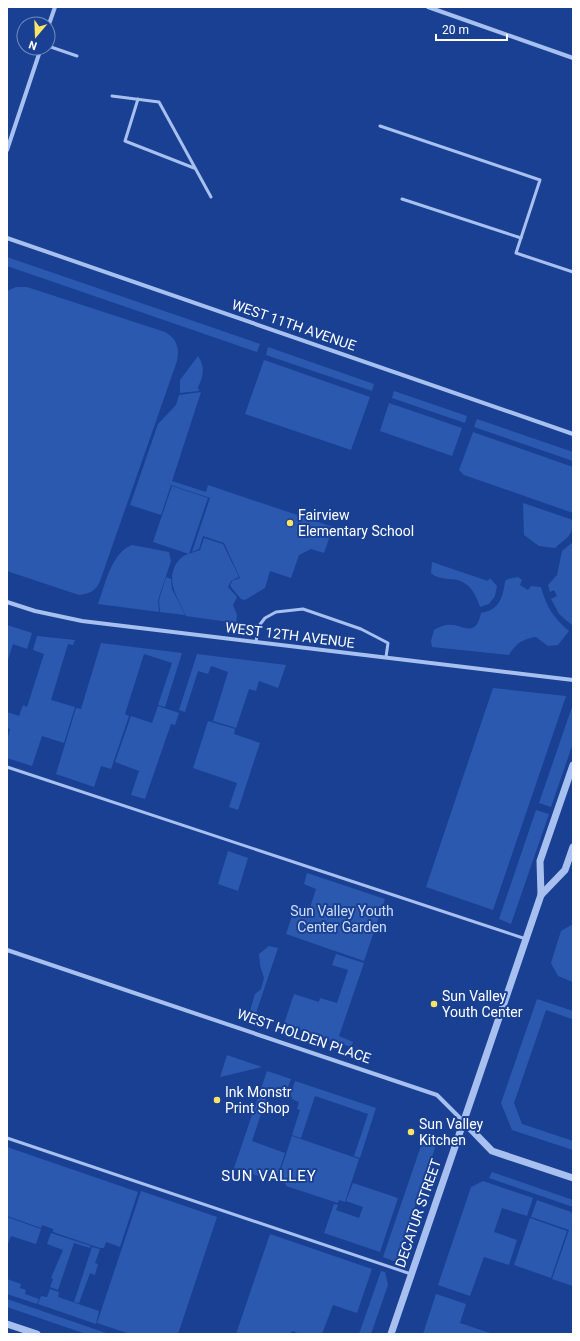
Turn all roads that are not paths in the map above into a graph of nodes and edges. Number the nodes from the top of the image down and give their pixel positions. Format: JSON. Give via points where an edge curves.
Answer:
{"nodes":[{"id":1,"x":428,"y":7,"type":"edge"},
{"id":2,"x":56,"y":49,"type":"edge"},
{"id":3,"x":38,"y":56,"type":"edge"},
{"id":4,"x":77,"y":56,"type":"dead end"},
{"id":5,"x":573,"y":58,"type":"edge"},
{"id":6,"x":112,"y":96,"type":"dead end"},
{"id":7,"x":138,"y":99,"type":"junction"},
{"id":8,"x":380,"y":126,"type":"dead end"},
{"id":9,"x":7,"y":150,"type":"edge"},
{"id":10,"x":194,"y":168,"type":"junction"},
{"id":11,"x":211,"y":197,"type":"dead end"},
{"id":12,"x":402,"y":199,"type":"dead end"},
{"id":13,"x":7,"y":238,"type":"edge"},
{"id":14,"x":521,"y":238,"type":"junction"},
{"id":15,"x":573,"y":272,"type":"edge"},
{"id":16,"x":573,"y":434,"type":"edge"},
{"id":17,"x":7,"y":602,"type":"edge"},
{"id":18,"x":256,"y":642,"type":"junction"},
{"id":19,"x":386,"y":657,"type":"junction"},
{"id":20,"x":573,"y":680,"type":"edge"},
{"id":21,"x":573,"y":765,"type":"edge"},
{"id":22,"x":7,"y":767,"type":"edge"},
{"id":23,"x":573,"y":847,"type":"edge"},
{"id":24,"x":541,"y":896,"type":"junction"},
{"id":25,"x":526,"y":939,"type":"junction"},
{"id":26,"x":7,"y":950,"type":"edge"},
{"id":27,"x":464,"y":1121,"type":"junction"},
{"id":28,"x":7,"y":1138,"type":"edge"},
{"id":29,"x":573,"y":1178,"type":"edge"},
{"id":30,"x":411,"y":1274,"type":"junction"},
{"id":31,"x":7,"y":1324,"type":"edge"},
{"id":32,"x":24,"y":1332,"type":"edge"},
{"id":33,"x":37,"y":1334,"type":"edge"},
{"id":34,"x":391,"y":1334,"type":"edge"}],
"edges":[{"from":1,"to":5,"type":"street"},
{"from":2,"to":4,"type":"lane"},
{"from":3,"to":9,"type":"street"},
{"from":6,"to":7,"type":"lane"},
{"from":7,"to":10,"type":"lane","via":[[159,102]]},
{"from":7,"to":10,"type":"lane","via":[[125,140]]},
{"from":8,"to":14,"type":"lane","via":[[540,180]]},
{"from":10,"to":11,"type":"lane"},
{"from":12,"to":14,"type":"lane"},
{"from":13,"to":16,"type":"street","name":"WEST 11TH AVENUE"},
{"from":14,"to":15,"type":"lane","via":[[516,253]]},
{"from":17,"to":18,"type":"street","name":"WEST 12TH AVENUE","via":[[35,611],[82,620]]},
{"from":18,"to":19,"type":"street","name":"WEST 12TH AVENUE"},
{"from":18,"to":19,"type":"lane","via":[[258,627],[265,618],[276,612],[303,609],[361,629],[388,643]]},
{"from":19,"to":20,"type":"street","name":"WEST 12TH AVENUE"},
{"from":21,"to":24,"type":"street","name":"DECATUR STREET","via":[[540,861]]},
{"from":22,"to":25,"type":"lane"},
{"from":23,"to":24,"type":"street","name":"DECATUR STREET","via":[[565,870]]},
{"from":24,"to":25,"type":"street","name":"DECATUR STREET"},
{"from":25,"to":27,"type":"street","name":"DECATUR STREET"},
{"from":26,"to":27,"type":"street","name":"WEST HOLDEN PLACE","via":[[437,1094]]},
{"from":27,"to":29,"type":"street","name":"WEST HOLDEN PLACE","via":[[492,1151]]},
{"from":27,"to":30,"type":"street","name":"DECATUR STREET"},
{"from":28,"to":30,"type":"lane"},
{"from":30,"to":34,"type":"street","name":"DECATUR STREET"},
{"from":31,"to":32,"type":"street"},
{"from":32,"to":33,"type":"street"}]}
